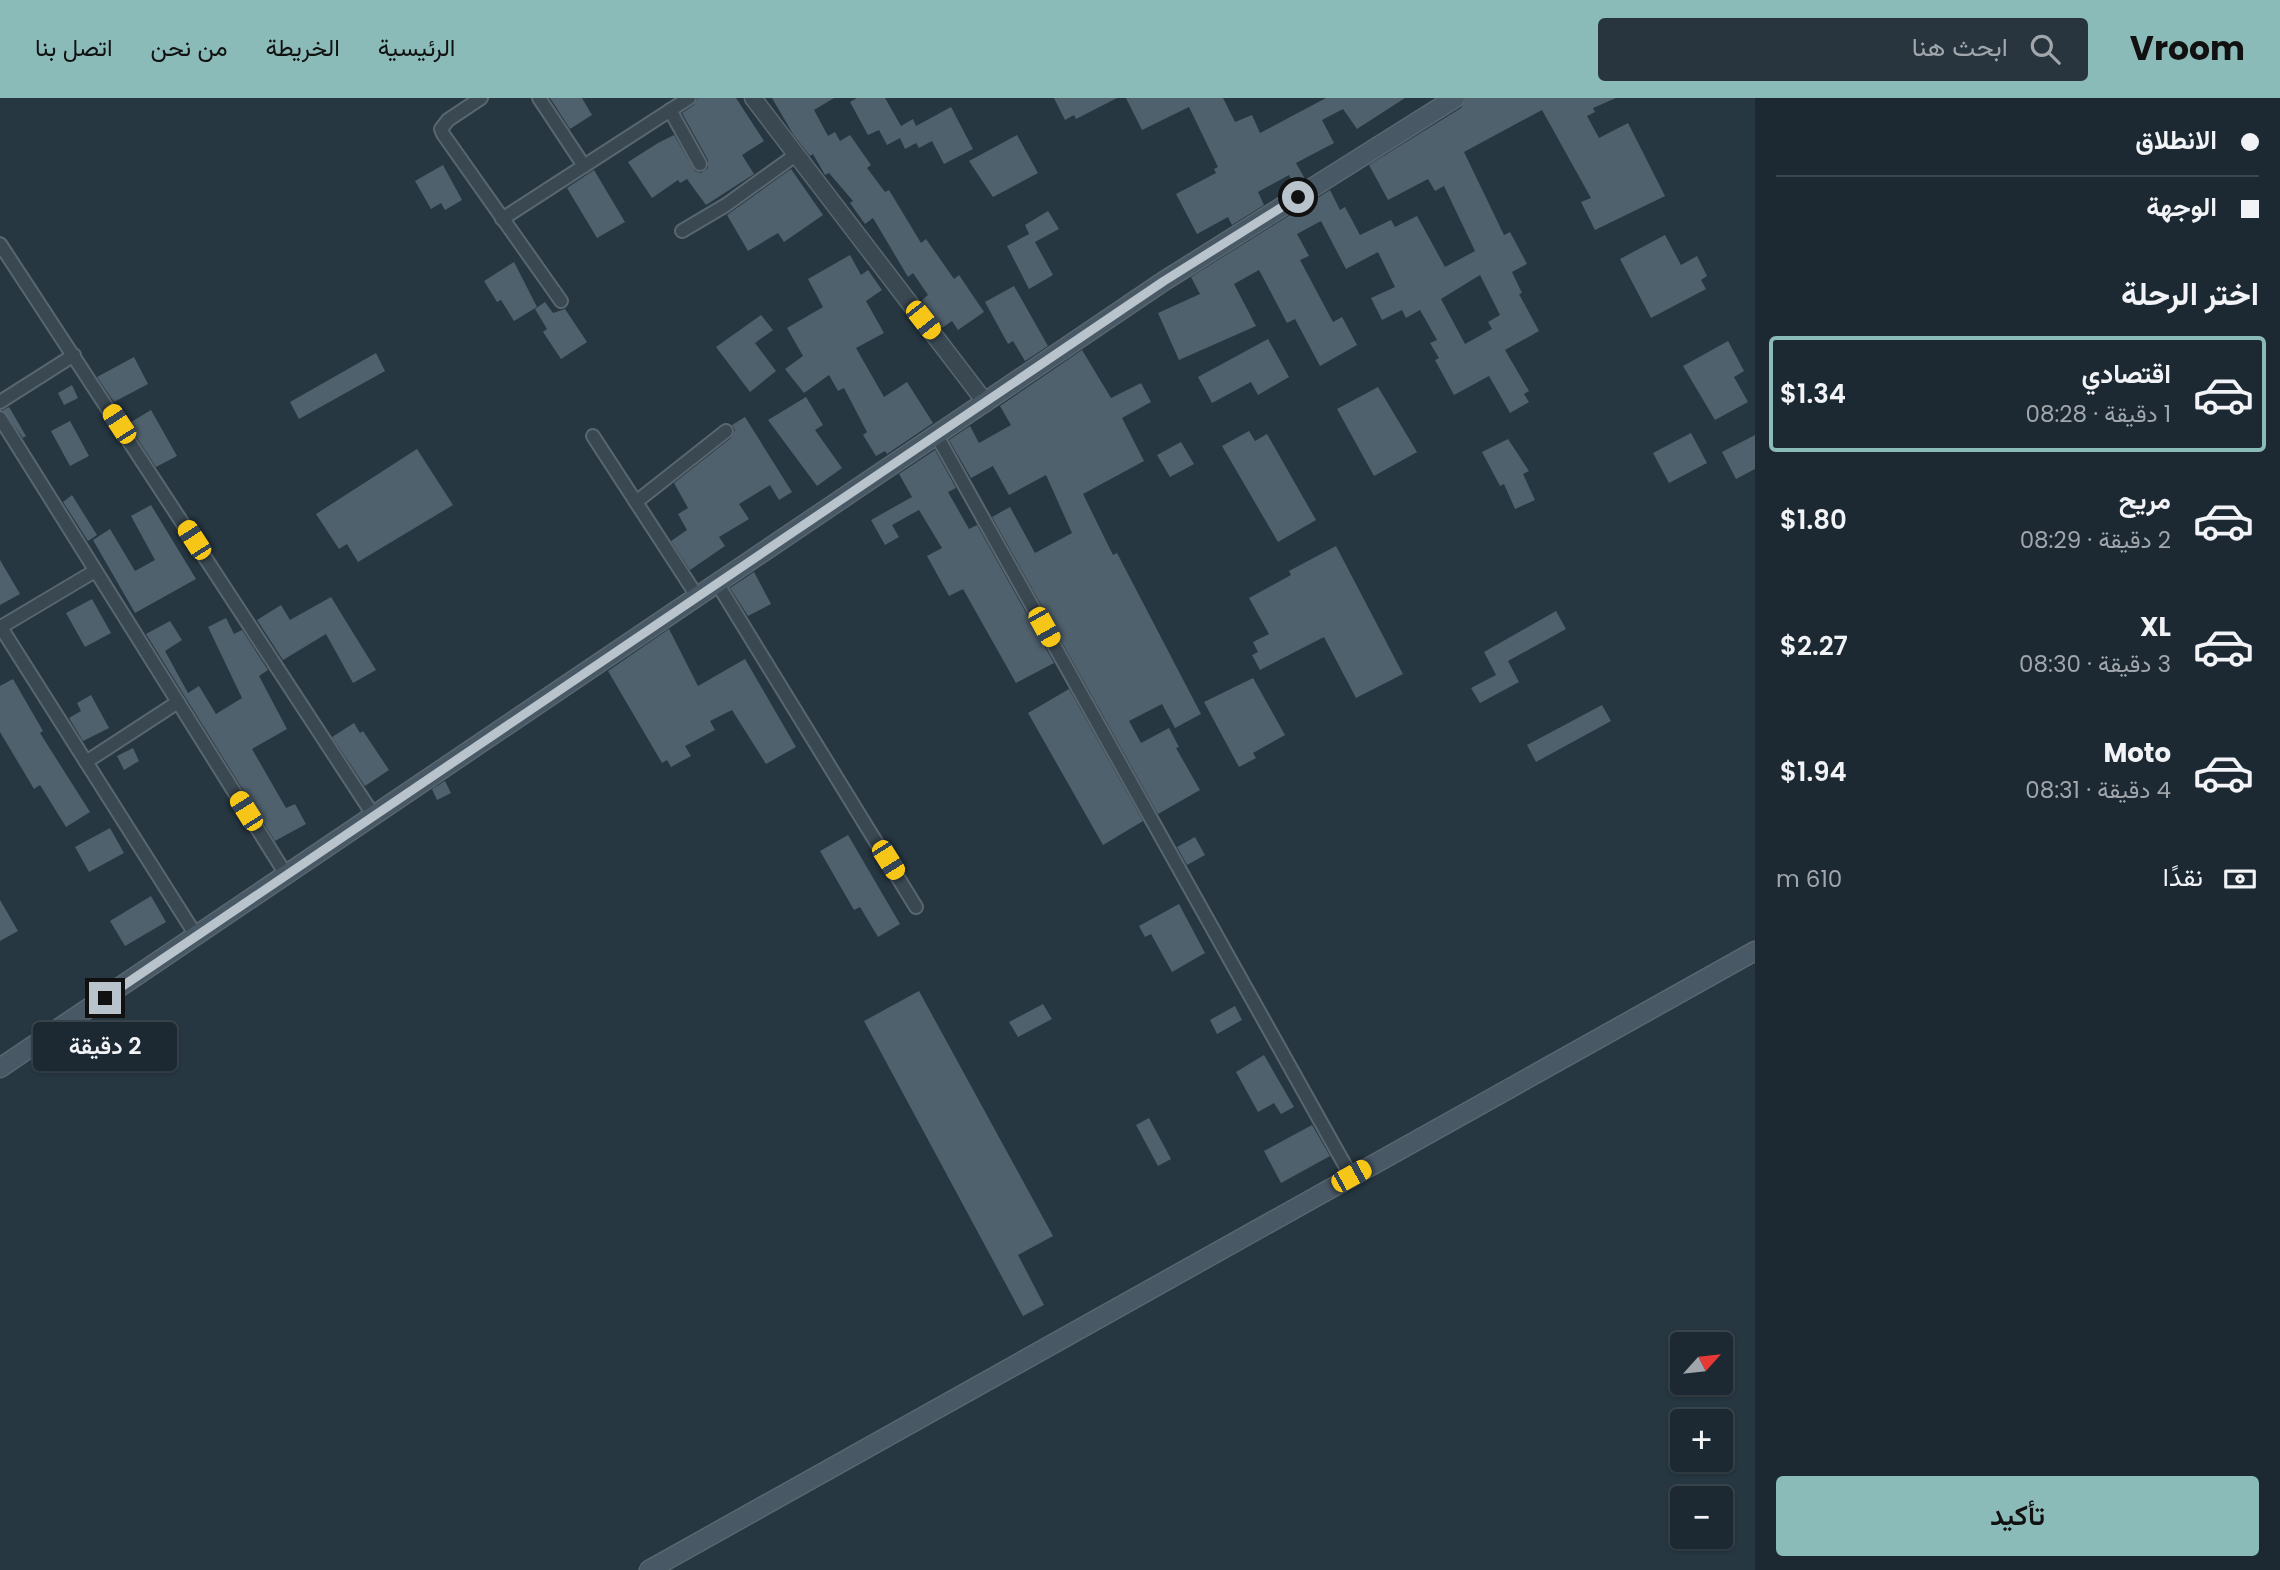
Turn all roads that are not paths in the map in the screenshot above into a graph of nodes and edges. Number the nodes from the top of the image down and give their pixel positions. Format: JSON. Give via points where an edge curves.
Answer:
{"nodes":[{"id":1,"x":481,"y":98,"type":"edge"},
{"id":2,"x":539,"y":98,"type":"edge"},
{"id":3,"x":689,"y":98,"type":"edge"},
{"id":4,"x":753,"y":98,"type":"edge"},
{"id":5,"x":1455,"y":98,"type":"edge"},
{"id":6,"x":670,"y":110,"type":"junction"},
{"id":7,"x":796,"y":155,"type":"junction"},
{"id":8,"x":700,"y":164,"type":"dead end"},
{"id":9,"x":584,"y":166,"type":"junction"},
{"id":10,"x":502,"y":219,"type":"junction"},
{"id":11,"x":682,"y":231,"type":"dead end"},
{"id":12,"x":0,"y":244,"type":"edge"},
{"id":13,"x":561,"y":301,"type":"dead end"},
{"id":14,"x":74,"y":355,"type":"junction"},
{"id":15,"x":0,"y":402,"type":"edge"},
{"id":16,"x":986,"y":403,"type":"junction"},
{"id":17,"x":0,"y":418,"type":"edge"},
{"id":18,"x":726,"y":431,"type":"dead end"},
{"id":19,"x":593,"y":436,"type":"dead end"},
{"id":20,"x":937,"y":436,"type":"junction"},
{"id":21,"x":636,"y":502,"type":"junction"},
{"id":22,"x":95,"y":571,"type":"junction"},
{"id":23,"x":717,"y":583,"type":"junction"},
{"id":24,"x":697,"y":596,"type":"junction"},
{"id":25,"x":0,"y":627,"type":"edge"},
{"id":26,"x":178,"y":702,"type":"junction"},
{"id":27,"x":86,"y":762,"type":"junction"},
{"id":28,"x":374,"y":816,"type":"junction"},
{"id":29,"x":287,"y":876,"type":"junction"},
{"id":30,"x":916,"y":907,"type":"dead end"},
{"id":31,"x":197,"y":937,"type":"junction"},
{"id":32,"x":1755,"y":951,"type":"edge"},
{"id":33,"x":0,"y":1068,"type":"edge"},
{"id":34,"x":1351,"y":1176,"type":"junction"},
{"id":35,"x":649,"y":1570,"type":"edge"}],
"edges":[{"from":1,"to":10,"type":"street","via":[[442,129]]},
{"from":2,"to":9,"type":"street"},
{"from":3,"to":6,"type":"street"},
{"from":4,"to":7,"type":"street"},
{"from":5,"to":16,"type":"main road","via":[[1164,281]]},
{"from":6,"to":8,"type":"street"},
{"from":6,"to":9,"type":"street"},
{"from":7,"to":11,"type":"street"},
{"from":7,"to":16,"type":"street"},
{"from":9,"to":10,"type":"street"},
{"from":10,"to":13,"type":"street"},
{"from":12,"to":14,"type":"street"},
{"from":14,"to":15,"type":"street"},
{"from":14,"to":28,"type":"street"},
{"from":16,"to":20,"type":"main road"},
{"from":17,"to":22,"type":"street"},
{"from":18,"to":21,"type":"street"},
{"from":19,"to":21,"type":"street"},
{"from":20,"to":23,"type":"main road"},
{"from":20,"to":34,"type":"street"},
{"from":21,"to":24,"type":"street"},
{"from":22,"to":25,"type":"street"},
{"from":22,"to":26,"type":"street"},
{"from":23,"to":24,"type":"main road"},
{"from":23,"to":30,"type":"street"},
{"from":24,"to":28,"type":"main road"},
{"from":25,"to":27,"type":"street"},
{"from":26,"to":27,"type":"street"},
{"from":26,"to":29,"type":"street"},
{"from":27,"to":31,"type":"street"},
{"from":28,"to":29,"type":"main road"},
{"from":29,"to":31,"type":"main road"},
{"from":31,"to":33,"type":"main road"},
{"from":32,"to":34,"type":"main road"},
{"from":34,"to":35,"type":"main road"}]}
